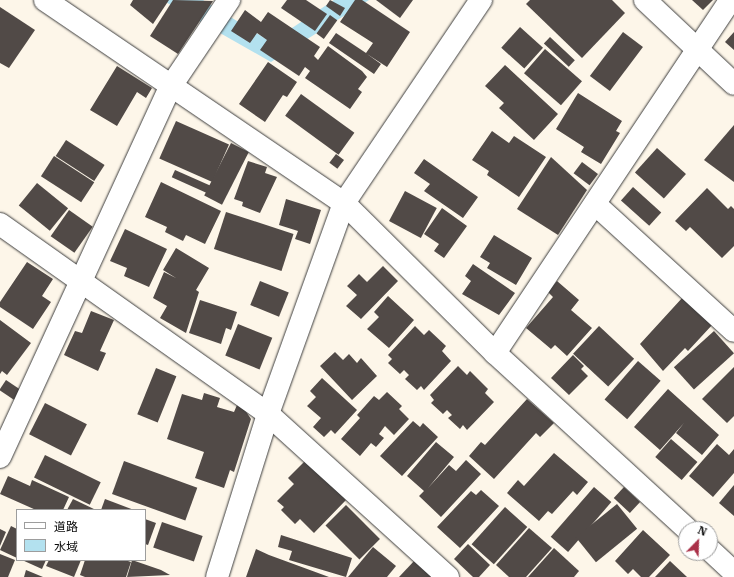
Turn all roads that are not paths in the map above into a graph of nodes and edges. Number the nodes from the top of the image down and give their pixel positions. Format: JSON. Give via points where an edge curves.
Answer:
{"nodes":[{"id":1,"x":45,"y":0,"type":"edge"},
{"id":2,"x":229,"y":0,"type":"edge"},
{"id":3,"x":481,"y":0,"type":"edge"},
{"id":4,"x":645,"y":0,"type":"edge"},
{"id":5,"x":730,"y":0,"type":"edge"},
{"id":6,"x":695,"y":48,"type":"junction"},
{"id":7,"x":734,"y":84,"type":"edge"},
{"id":8,"x":171,"y":86,"type":"junction"},
{"id":9,"x":344,"y":203,"type":"junction"},
{"id":10,"x":595,"y":204,"type":"junction"},
{"id":11,"x":0,"y":224,"type":"edge"},
{"id":12,"x":83,"y":281,"type":"junction"},
{"id":13,"x":734,"y":331,"type":"edge"},
{"id":14,"x":495,"y":353,"type":"junction"},
{"id":15,"x":268,"y":414,"type":"junction"},
{"id":16,"x":0,"y":456,"type":"edge"},
{"id":17,"x":678,"y":521,"type":"edge"},
{"id":18,"x":718,"y":557,"type":"edge"},
{"id":19,"x":734,"y":572,"type":"edge"},
{"id":20,"x":216,"y":577,"type":"edge"},
{"id":21,"x":448,"y":577,"type":"edge"}],
"edges":[{"from":1,"to":8,"type":"street"},
{"from":2,"to":8,"type":"street"},
{"from":3,"to":9,"type":"street"},
{"from":4,"to":6,"type":"street"},
{"from":5,"to":6,"type":"street"},
{"from":6,"to":7,"type":"street"},
{"from":6,"to":10,"type":"street"},
{"from":8,"to":9,"type":"street"},
{"from":8,"to":12,"type":"street"},
{"from":9,"to":14,"type":"street"},
{"from":9,"to":15,"type":"street"},
{"from":10,"to":13,"type":"street"},
{"from":10,"to":14,"type":"street"},
{"from":11,"to":12,"type":"street"},
{"from":12,"to":15,"type":"street"},
{"from":12,"to":16,"type":"street"},
{"from":14,"to":17,"type":"street"},
{"from":15,"to":20,"type":"street"},
{"from":15,"to":21,"type":"street"},
{"from":18,"to":19,"type":"street"}]}
